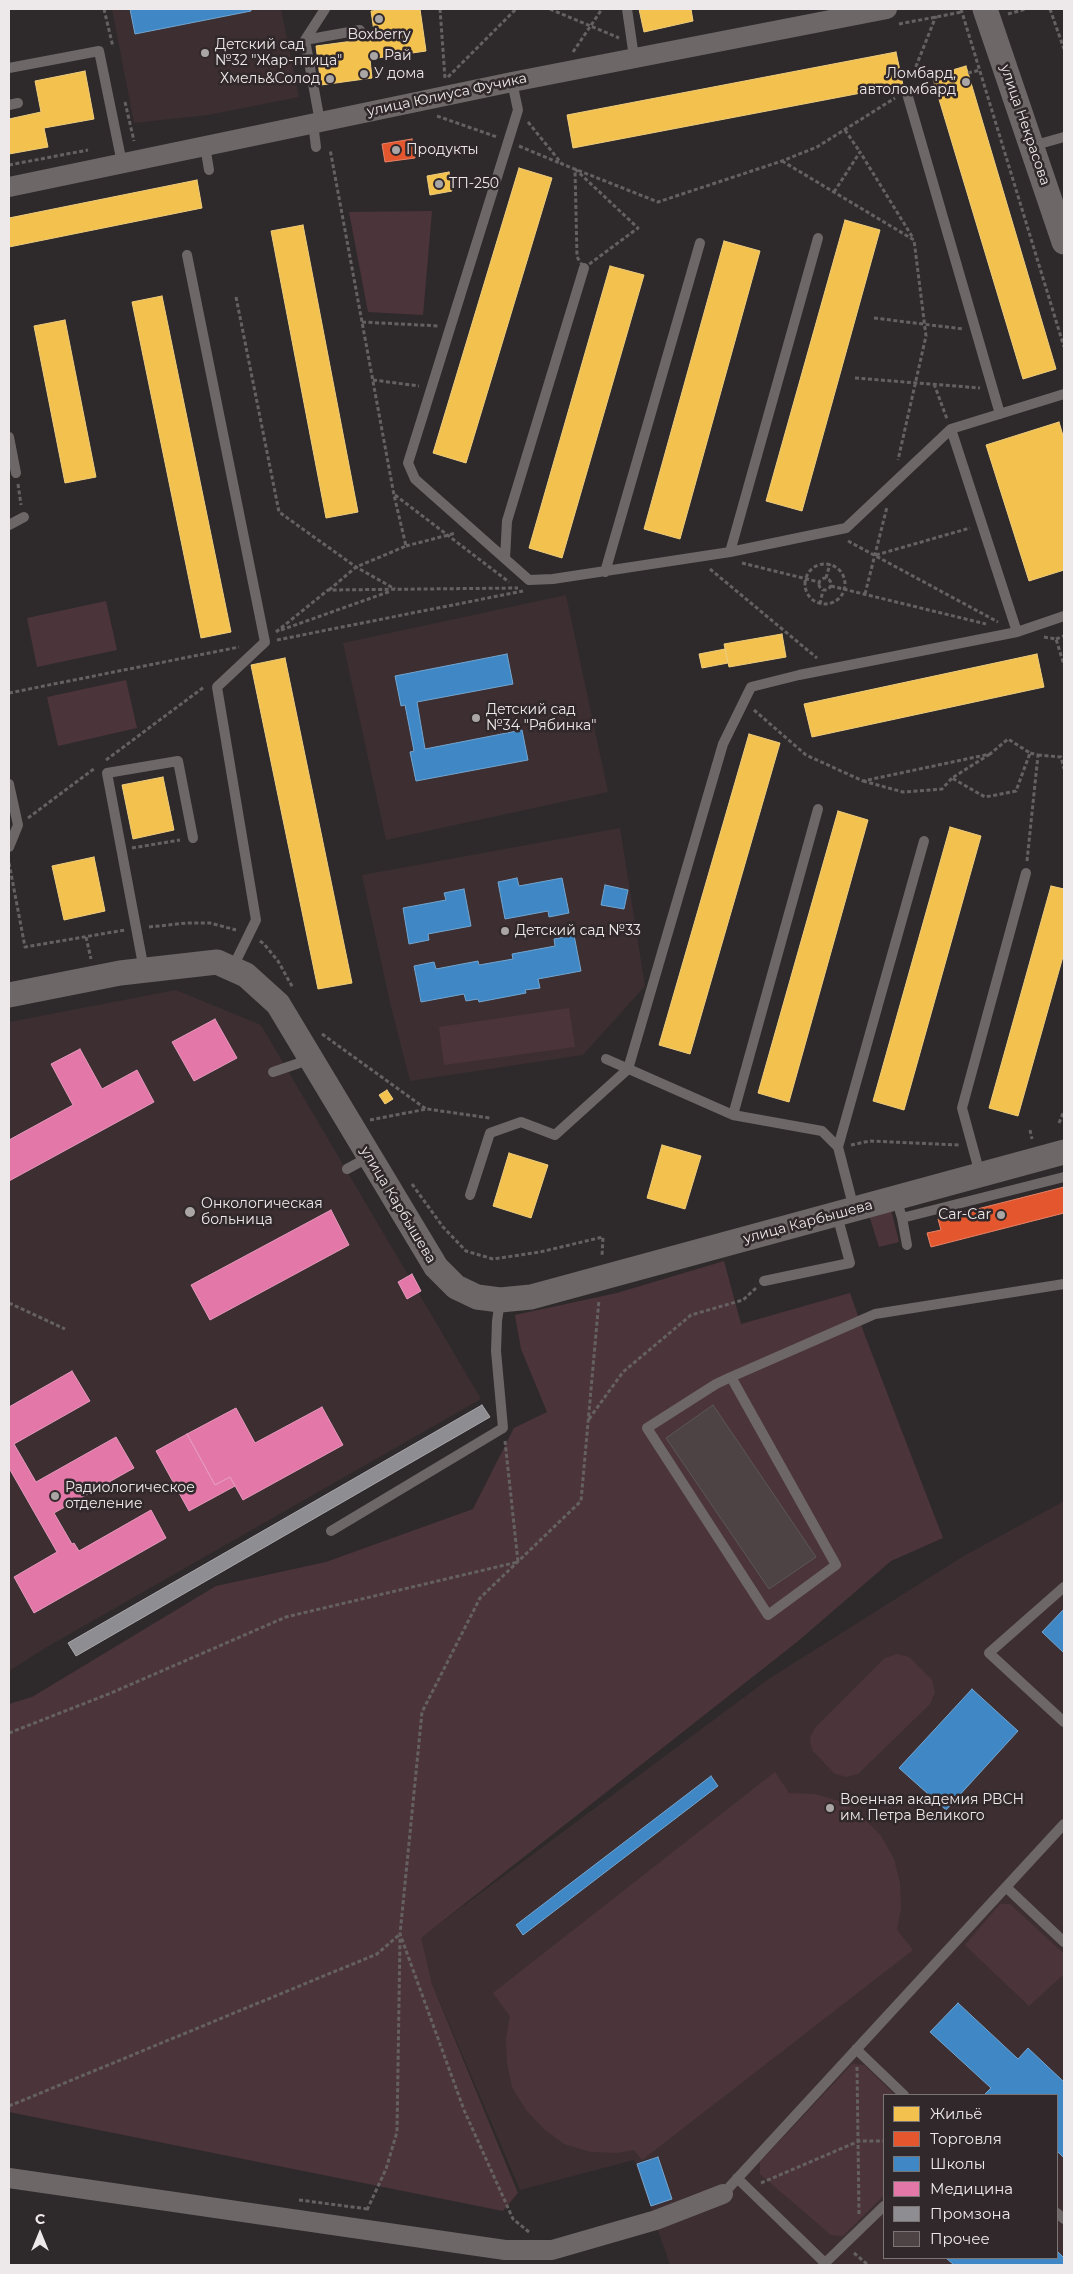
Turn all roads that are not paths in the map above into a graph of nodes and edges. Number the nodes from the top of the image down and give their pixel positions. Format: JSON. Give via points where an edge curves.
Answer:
{"nodes":[{"id":1,"x":326,"y":9,"type":"edge"},
{"id":2,"x":626,"y":9,"type":"edge"},
{"id":3,"x":887,"y":9,"type":"edge"},
{"id":4,"x":995,"y":12,"type":"edge"},
{"id":5,"x":360,"y":30,"type":"dead end"},
{"id":6,"x":305,"y":40,"type":"junction"},
{"id":7,"x":633,"y":50,"type":"junction"},
{"id":8,"x":9,"y":68,"type":"edge"},
{"id":9,"x":512,"y":82,"type":"junction"},
{"id":10,"x":906,"y":90,"type":"road end"},
{"id":11,"x":317,"y":123,"type":"junction"},
{"id":12,"x":1064,"y":137,"type":"edge"},
{"id":13,"x":205,"y":146,"type":"junction"},
{"id":14,"x":1032,"y":146,"type":"junction"},
{"id":15,"x":316,"y":147,"type":"dead end"},
{"id":16,"x":122,"y":163,"type":"junction"},
{"id":17,"x":209,"y":170,"type":"dead end"},
{"id":18,"x":9,"y":187,"type":"edge"},
{"id":19,"x":818,"y":238,"type":"dead end"},
{"id":20,"x":1064,"y":242,"type":"edge"},
{"id":21,"x":700,"y":243,"type":"dead end"},
{"id":22,"x":187,"y":255,"type":"dead end"},
{"id":23,"x":584,"y":268,"type":"road end"},
{"id":24,"x":1064,"y":394,"type":"edge"},
{"id":25,"x":1000,"y":414,"type":"junction"},
{"id":26,"x":951,"y":429,"type":"junction"},
{"id":27,"x":9,"y":437,"type":"edge"},
{"id":28,"x":16,"y":473,"type":"road end"},
{"id":29,"x":24,"y":517,"type":"road end"},
{"id":30,"x":9,"y":525,"type":"edge"},
{"id":31,"x":730,"y":552,"type":"junction"},
{"id":32,"x":505,"y":559,"type":"junction"},
{"id":33,"x":605,"y":572,"type":"junction"},
{"id":34,"x":1064,"y":616,"type":"edge"},
{"id":35,"x":1017,"y":632,"type":"junction"},
{"id":36,"x":9,"y":784,"type":"edge"},
{"id":37,"x":818,"y":809,"type":"dead end"},
{"id":38,"x":193,"y":838,"type":"road end"},
{"id":39,"x":924,"y":841,"type":"dead end"},
{"id":40,"x":9,"y":847,"type":"edge"},
{"id":41,"x":1026,"y":873,"type":"road end"},
{"id":42,"x":232,"y":969,"type":"junction"},
{"id":43,"x":144,"y":971,"type":"junction"},
{"id":44,"x":9,"y":995,"type":"edge"},
{"id":45,"x":311,"y":1060,"type":"junction"},
{"id":46,"x":606,"y":1060,"type":"dead end"},
{"id":47,"x":628,"y":1069,"type":"junction"},
{"id":48,"x":273,"y":1072,"type":"dead end"},
{"id":49,"x":733,"y":1116,"type":"junction"},
{"id":50,"x":838,"y":1147,"type":"junction"},
{"id":51,"x":1064,"y":1152,"type":"edge"},
{"id":52,"x":369,"y":1157,"type":"junction"},
{"id":53,"x":347,"y":1169,"type":"dead end"},
{"id":54,"x":980,"y":1175,"type":"junction"},
{"id":55,"x":1064,"y":1177,"type":"edge"},
{"id":56,"x":470,"y":1195,"type":"dead end"},
{"id":57,"x":899,"y":1208,"type":"junction"},
{"id":58,"x":846,"y":1212,"type":"junction"},
{"id":59,"x":907,"y":1245,"type":"dead end"},
{"id":60,"x":764,"y":1281,"type":"road end"},
{"id":61,"x":1064,"y":1284,"type":"edge"},
{"id":62,"x":500,"y":1300,"type":"junction"},
{"id":63,"x":731,"y":1377,"type":"junction"},
{"id":64,"x":331,"y":1531,"type":"dead end"},
{"id":65,"x":1064,"y":1587,"type":"edge"},
{"id":66,"x":1064,"y":1722,"type":"edge"},
{"id":67,"x":1064,"y":1824,"type":"edge"},
{"id":68,"x":1006,"y":1887,"type":"junction"},
{"id":69,"x":1064,"y":1942,"type":"edge"},
{"id":70,"x":856,"y":2049,"type":"junction"},
{"id":71,"x":903,"y":2094,"type":"edge"},
{"id":72,"x":9,"y":2178,"type":"edge"},
{"id":73,"x":738,"y":2178,"type":"junction"},
{"id":74,"x":722,"y":2194,"type":"joint"},
{"id":75,"x":883,"y":2207,"type":"edge"},
{"id":76,"x":824,"y":2264,"type":"edge"}],
"edges":[{"from":1,"to":6,"type":"lane"},
{"from":2,"to":7,"type":"lane"},
{"from":3,"to":7,"type":"street","name":"улица Юлиуса Фучика"},
{"from":4,"to":14,"type":"street","name":"улица Некрасова"},
{"from":5,"to":6,"type":"lane"},
{"from":6,"to":11,"type":"lane"},
{"from":7,"to":9,"type":"street","name":"улица Юлиуса Фучика"},
{"from":8,"to":16,"type":"lane","via":[[99,51]]},
{"from":9,"to":11,"type":"street","name":"улица Юлиуса Фучика"},
{"from":9,"to":32,"type":"lane","via":[[518,110],[408,463],[415,479]]},
{"from":10,"to":25,"type":"lane"},
{"from":11,"to":13,"type":"street","name":"улица Юлиуса Фучика"},
{"from":11,"to":15,"type":"lane"},
{"from":12,"to":14,"type":"lane"},
{"from":13,"to":16,"type":"street","name":"улица Юлиуса Фучика"},
{"from":13,"to":17,"type":"lane"},
{"from":14,"to":20,"type":"street","name":"улица Некрасова"},
{"from":16,"to":18,"type":"street","name":"улица Юлиуса Фучика"},
{"from":19,"to":31,"type":"lane"},
{"from":21,"to":33,"type":"lane"},
{"from":22,"to":42,"type":"lane","via":[[265,642],[217,687],[256,920]]},
{"from":23,"to":32,"type":"lane","via":[[507,521]]},
{"from":24,"to":25,"type":"lane"},
{"from":25,"to":26,"type":"lane"},
{"from":26,"to":31,"type":"lane","via":[[846,528]]},
{"from":26,"to":35,"type":"lane"},
{"from":27,"to":28,"type":"lane"},
{"from":29,"to":30,"type":"lane"},
{"from":31,"to":33,"type":"lane"},
{"from":32,"to":33,"type":"lane","via":[[529,580]]},
{"from":34,"to":35,"type":"lane"},
{"from":35,"to":47,"type":"lane","via":[[751,687],[723,744]]},
{"from":36,"to":40,"type":"lane","via":[[18,826]]},
{"from":37,"to":49,"type":"lane"},
{"from":38,"to":43,"type":"lane","via":[[178,761],[107,773]]},
{"from":39,"to":50,"type":"lane"},
{"from":41,"to":54,"type":"lane","via":[[962,1108]]},
{"from":42,"to":43,"type":"street","name":"улица Карбышева","via":[[217,962]]},
{"from":42,"to":45,"type":"street","name":"улица Карбышева","via":[[246,975],[278,1004]]},
{"from":43,"to":44,"type":"street","name":"улица Карбышева"},
{"from":45,"to":48,"type":"lane"},
{"from":45,"to":52,"type":"street","name":"улица Карбышева"},
{"from":46,"to":47,"type":"lane"},
{"from":47,"to":49,"type":"lane"},
{"from":47,"to":56,"type":"lane","via":[[555,1135],[521,1122],[490,1133]]},
{"from":49,"to":50,"type":"lane","via":[[822,1131]]},
{"from":50,"to":58,"type":"lane"},
{"from":51,"to":54,"type":"street","name":"улица Карбышева"},
{"from":52,"to":53,"type":"lane"},
{"from":52,"to":62,"type":"street","name":"улица Карбышева","via":[[436,1267],[456,1286],[477,1296]]},
{"from":54,"to":57,"type":"street","name":"улица Карбышева"},
{"from":55,"to":57,"type":"lane"},
{"from":57,"to":58,"type":"street","name":"улица Карбышева"},
{"from":57,"to":59,"type":"lane"},
{"from":58,"to":60,"type":"lane","via":[[850,1263]]},
{"from":58,"to":62,"type":"street","name":"улица Карбышева","via":[[532,1296]]},
{"from":61,"to":63,"type":"lane","via":[[875,1314]]},
{"from":62,"to":64,"type":"lane","via":[[496,1351],[504,1428]]},
{"from":63,"to":63,"type":"lane","via":[[647,1428],[768,1615],[836,1565]]},
{"from":65,"to":66,"type":"lane","via":[[988,1653]]},
{"from":67,"to":68,"type":"lane"},
{"from":68,"to":69,"type":"lane"},
{"from":68,"to":70,"type":"lane"},
{"from":70,"to":71,"type":"lane"},
{"from":70,"to":73,"type":"lane"},
{"from":72,"to":74,"type":"street","via":[[505,2250],[552,2250],[670,2216]]},
{"from":73,"to":74,"type":"lane"},
{"from":73,"to":76,"type":"lane"},
{"from":75,"to":76,"type":"lane"}]}
